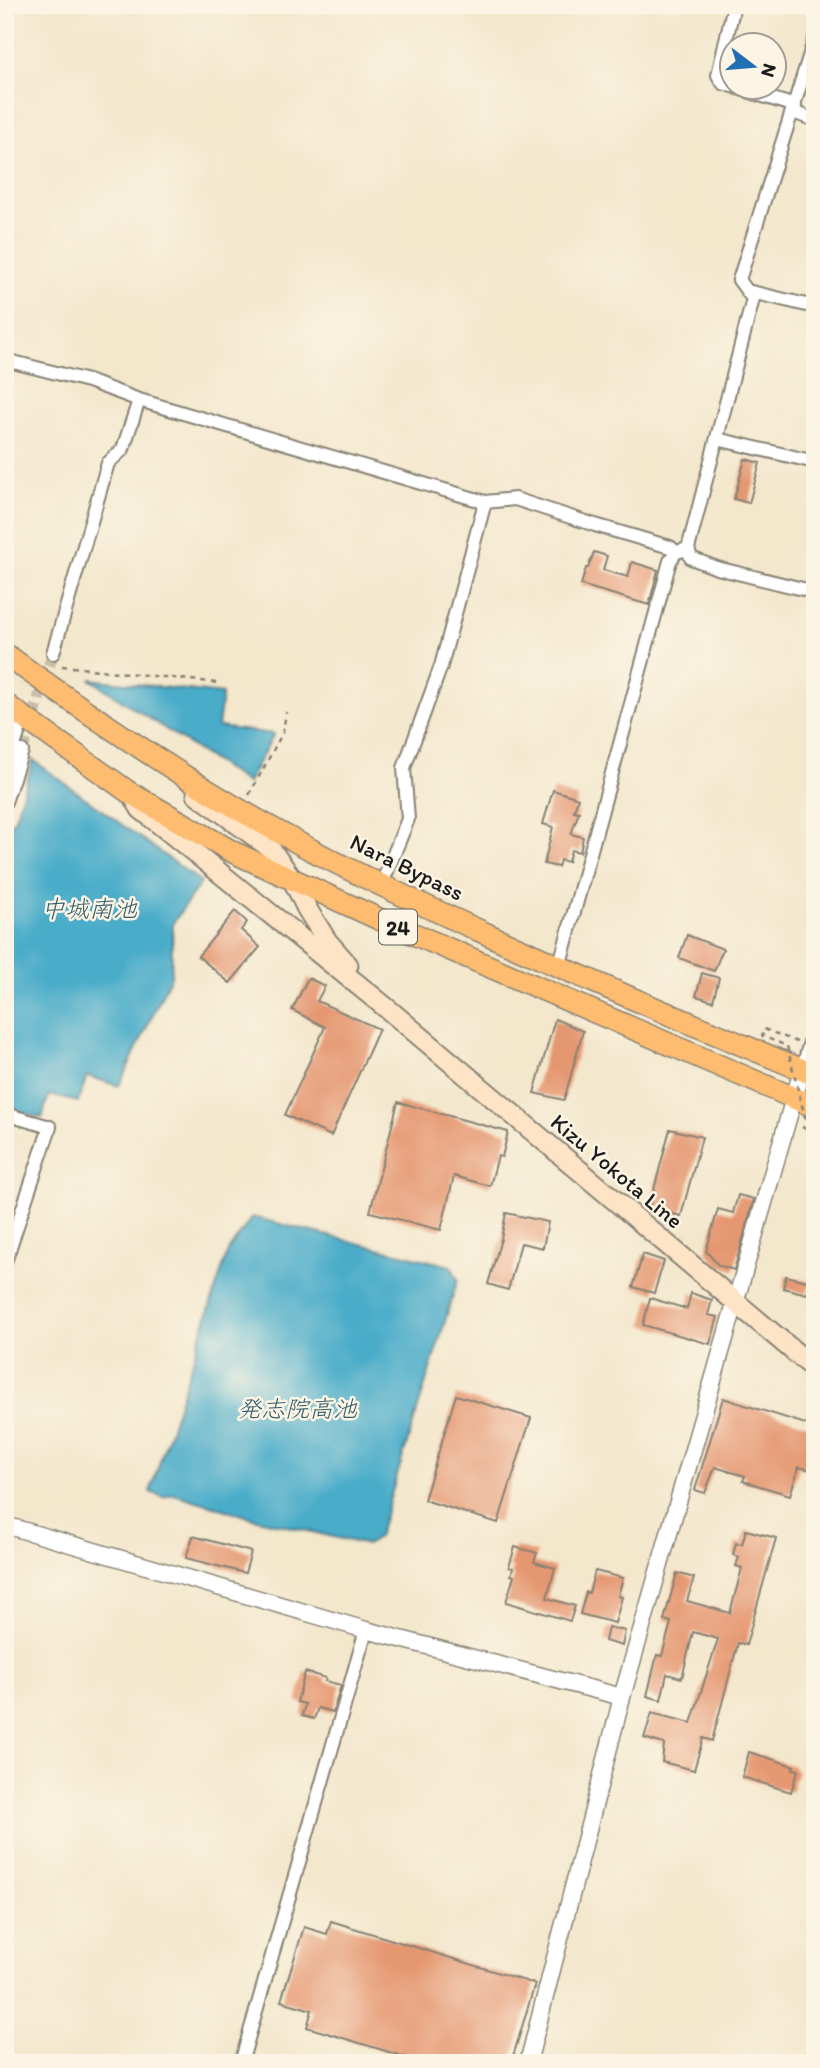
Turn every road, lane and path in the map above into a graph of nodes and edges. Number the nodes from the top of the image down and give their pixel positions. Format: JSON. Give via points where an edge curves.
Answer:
{"nodes":[{"id":1,"x":734,"y":5,"type":"edge"},
{"id":2,"x":728,"y":32,"type":"edge"},
{"id":3,"x":815,"y":38,"type":"edge"},
{"id":4,"x":775,"y":102,"type":"edge"},
{"id":5,"x":794,"y":109,"type":"junction"},
{"id":6,"x":815,"y":120,"type":"edge"},
{"id":7,"x":747,"y":291,"type":"junction"},
{"id":8,"x":815,"y":307,"type":"edge"},
{"id":9,"x":5,"y":360,"type":"edge"},
{"id":10,"x":139,"y":400,"type":"junction"},
{"id":11,"x":717,"y":439,"type":"junction"},
{"id":12,"x":815,"y":462,"type":"edge"},
{"id":13,"x":485,"y":502,"type":"junction"},
{"id":14,"x":682,"y":551,"type":"junction"},
{"id":15,"x":815,"y":592,"type":"edge"},
{"id":16,"x":53,"y":653,"type":"tunnel mouth"},
{"id":17,"x":5,"y":654,"type":"edge"},
{"id":18,"x":219,"y":683,"type":"dead end"},
{"id":19,"x":46,"y":684,"type":"junction"},
{"id":20,"x":5,"y":704,"type":"edge"},
{"id":21,"x":286,"y":712,"type":"dead end"},
{"id":22,"x":23,"y":718,"type":"junction"},
{"id":23,"x":22,"y":751,"type":"tunnel mouth"},
{"id":24,"x":153,"y":755,"type":"junction"},
{"id":25,"x":5,"y":774,"type":"edge"},
{"id":26,"x":130,"y":793,"type":"junction"},
{"id":27,"x":5,"y":802,"type":"edge"},
{"id":28,"x":240,"y":809,"type":"junction"},
{"id":29,"x":293,"y":880,"type":"junction"},
{"id":30,"x":381,"y":886,"type":"junction"},
{"id":31,"x":559,"y":967,"type":"junction"},
{"id":32,"x":389,"y":1010,"type":"junction"},
{"id":33,"x":815,"y":1025,"type":"edge"},
{"id":34,"x":797,"y":1042,"type":"dead end"},
{"id":35,"x":808,"y":1072,"type":"edge"},
{"id":36,"x":793,"y":1098,"type":"junction"},
{"id":37,"x":815,"y":1107,"type":"edge"},
{"id":38,"x":5,"y":1114,"type":"edge"},
{"id":39,"x":815,"y":1124,"type":"edge"},
{"id":40,"x":5,"y":1262,"type":"edge"},
{"id":41,"x":736,"y":1302,"type":"junction"},
{"id":42,"x":815,"y":1369,"type":"edge"},
{"id":43,"x":5,"y":1525,"type":"edge"},
{"id":44,"x":366,"y":1630,"type":"junction"},
{"id":45,"x":622,"y":1697,"type":"junction"},
{"id":46,"x":241,"y":2063,"type":"edge"},
{"id":47,"x":528,"y":2063,"type":"edge"}],
"edges":[{"from":1,"to":2,"type":"street"},
{"from":3,"to":5,"type":"street"},
{"from":4,"to":5,"type":"street"},
{"from":5,"to":6,"type":"street"},
{"from":5,"to":7,"type":"street","via":[[739,280]]},
{"from":7,"to":8,"type":"street"},
{"from":7,"to":11,"type":"street","via":[[753,299]]},
{"from":9,"to":10,"type":"street"},
{"from":10,"to":13,"type":"street"},
{"from":10,"to":16,"type":"street","via":[[123,449],[108,463]]},
{"from":11,"to":12,"type":"street"},
{"from":11,"to":14,"type":"street"},
{"from":13,"to":14,"type":"street","via":[[515,499]]},
{"from":13,"to":30,"type":"street","via":[[441,666],[404,768],[408,820]]},
{"from":14,"to":15,"type":"street","via":[[717,568]]},
{"from":14,"to":31,"type":"street","via":[[670,561]]},
{"from":17,"to":19,"type":"highway","name":"Nara Bypass","number":"24"},
{"from":18,"to":19,"type":"path","via":[[60,666]]},
{"from":19,"to":24,"type":"highway","name":"Nara Bypass","number":"24"},
{"from":20,"to":22,"type":"highway","number":"24"},
{"from":21,"to":28,"type":"path","via":[[283,732]]},
{"from":22,"to":25,"type":"street"},
{"from":22,"to":26,"type":"highway","number":"24"},
{"from":23,"to":27,"type":"street"},
{"from":24,"to":28,"type":"highway","name":"Nara Bypass","number":"24"},
{"from":24,"to":29,"type":"main road","name":"Kizu Yokota Line","via":[[200,797],[269,847]]},
{"from":26,"to":29,"type":"highway","number":"24","via":[[233,852]]},
{"from":26,"to":32,"type":"main road","name":"Kizu Yokota Line","via":[[141,809]]},
{"from":28,"to":30,"type":"highway","name":"Nara Bypass","number":"24"},
{"from":29,"to":32,"type":"main road","name":"Kizu Yokota Line","via":[[327,941]]},
{"from":29,"to":36,"type":"highway","number":"24"},
{"from":30,"to":31,"type":"highway","name":"Nara Bypass","number":"24"},
{"from":31,"to":35,"type":"highway","name":"Nara Bypass","number":"24"},
{"from":32,"to":41,"type":"main road","name":"Kizu Yokota Line"},
{"from":33,"to":35,"type":"street"},
{"from":34,"to":39,"type":"path","bridge":true,"via":[[764,1029],[762,1036],[787,1046],[806,1121]]},
{"from":35,"to":36,"type":"street"},
{"from":36,"to":37,"type":"highway","number":"24"},
{"from":36,"to":41,"type":"street"},
{"from":38,"to":40,"type":"street","via":[[50,1127]]},
{"from":41,"to":42,"type":"main road","name":"Kizu Yokota Line"},
{"from":41,"to":45,"type":"street"},
{"from":43,"to":44,"type":"street"},
{"from":44,"to":45,"type":"street"},
{"from":44,"to":46,"type":"street"},
{"from":45,"to":47,"type":"street"}]}
